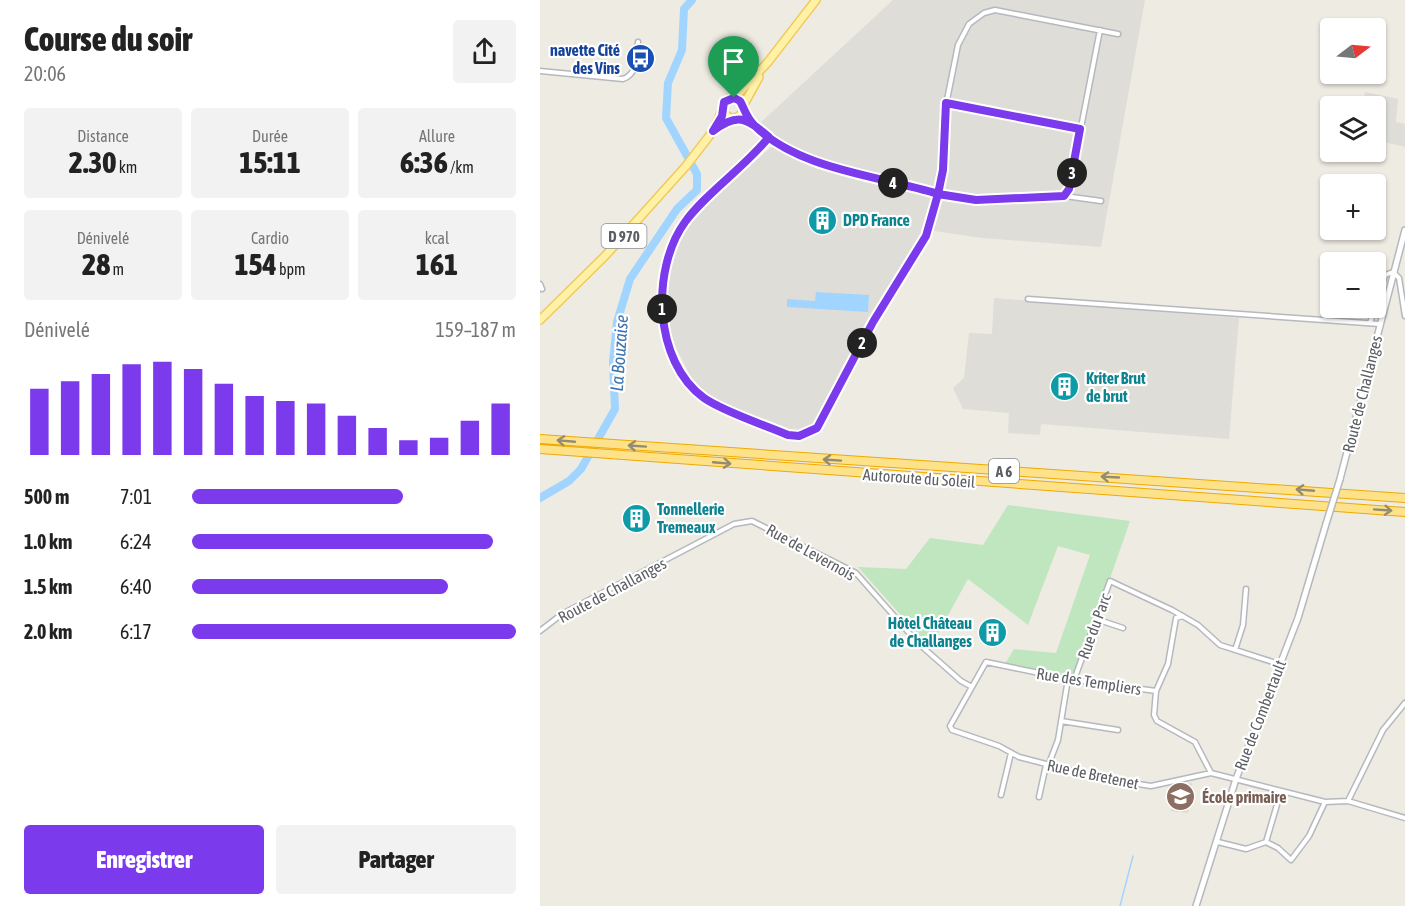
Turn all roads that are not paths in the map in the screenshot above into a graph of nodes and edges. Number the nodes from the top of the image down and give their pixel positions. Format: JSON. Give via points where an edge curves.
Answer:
{"nodes":[{"id":1,"x":816,"y":0,"type":"edge"},
{"id":2,"x":1100,"y":30,"type":"junction"},
{"id":3,"x":1118,"y":34,"type":"dead end"},
{"id":4,"x":638,"y":42,"type":"dead end"},
{"id":5,"x":768,"y":62,"type":"junction"},
{"id":6,"x":540,"y":71,"type":"edge"},
{"id":7,"x":734,"y":98,"type":"junction"},
{"id":8,"x":946,"y":103,"type":"junction"},
{"id":9,"x":743,"y":108,"type":"junction"},
{"id":10,"x":722,"y":111,"type":"junction"},
{"id":11,"x":734,"y":118,"type":"junction"},
{"id":12,"x":753,"y":124,"type":"junction"},
{"id":13,"x":1080,"y":129,"type":"junction"},
{"id":14,"x":713,"y":131,"type":"junction"},
{"id":15,"x":769,"y":137,"type":"junction"},
{"id":16,"x":938,"y":194,"type":"junction"},
{"id":17,"x":1064,"y":196,"type":"junction"},
{"id":18,"x":1101,"y":201,"type":"dead end"},
{"id":19,"x":1405,"y":230,"type":"edge"},
{"id":20,"x":1393,"y":272,"type":"junction"},
{"id":21,"x":1386,"y":275,"type":"edge"},
{"id":22,"x":540,"y":284,"type":"edge"},
{"id":23,"x":542,"y":289,"type":"dead end"},
{"id":24,"x":1028,"y":299,"type":"dead end"},
{"id":25,"x":1405,"y":316,"type":"edge"},
{"id":26,"x":1372,"y":318,"type":"edge"},
{"id":27,"x":540,"y":320,"type":"edge"},
{"id":28,"x":1370,"y":323,"type":"junction"},
{"id":29,"x":1380,"y":324,"type":"junction"},
{"id":30,"x":540,"y":439,"type":"edge"},
{"id":31,"x":540,"y":449,"type":"edge"},
{"id":32,"x":1405,"y":498,"type":"edge"},
{"id":33,"x":1405,"y":512,"type":"edge"},
{"id":34,"x":1326,"y":524,"type":"joint"},
{"id":35,"x":686,"y":551,"type":"joint"},
{"id":36,"x":1246,"y":589,"type":"dead end"},
{"id":37,"x":1183,"y":616,"type":"junction"},
{"id":38,"x":1096,"y":619,"type":"junction"},
{"id":39,"x":1123,"y":628,"type":"dead end"},
{"id":40,"x":540,"y":631,"type":"edge"},
{"id":41,"x":1235,"y":650,"type":"junction"},
{"id":42,"x":1279,"y":664,"type":"junction"},
{"id":43,"x":1068,"y":679,"type":"junction"},
{"id":44,"x":1074,"y":680,"type":"junction"},
{"id":45,"x":972,"y":687,"type":"junction"},
{"id":46,"x":1156,"y":691,"type":"junction"},
{"id":47,"x":1405,"y":703,"type":"edge"},
{"id":48,"x":1060,"y":721,"type":"junction"},
{"id":49,"x":1118,"y":730,"type":"dead end"},
{"id":50,"x":1011,"y":753,"type":"junction"},
{"id":51,"x":1047,"y":766,"type":"junction"},
{"id":52,"x":1211,"y":773,"type":"junction"},
{"id":53,"x":1236,"y":779,"type":"junction"},
{"id":54,"x":1281,"y":791,"type":"junction"},
{"id":55,"x":1000,"y":795,"type":"dead end"},
{"id":56,"x":1039,"y":797,"type":"dead end"},
{"id":57,"x":1348,"y":801,"type":"junction"},
{"id":58,"x":1325,"y":802,"type":"junction"},
{"id":59,"x":1405,"y":818,"type":"edge"},
{"id":60,"x":1218,"y":842,"type":"junction"},
{"id":61,"x":1266,"y":842,"type":"junction"},
{"id":62,"x":1196,"y":906,"type":"edge"}],
"edges":[{"from":1,"to":5,"type":"main road"},
{"from":2,"to":3,"type":"street"},
{"from":2,"to":8,"type":"street","via":[[1011,12],[984,13],[963,34]]},
{"from":2,"to":13,"type":"street"},
{"from":4,"to":6,"type":"street","via":[[635,69],[623,79]]},
{"from":5,"to":7,"type":"main road"},
{"from":5,"to":9,"type":"main road"},
{"from":7,"to":9,"type":"main road"},
{"from":7,"to":10,"type":"main road","via":[[724,102]]},
{"from":8,"to":13,"type":"street"},
{"from":8,"to":16,"type":"street"},
{"from":9,"to":11,"type":"main road"},
{"from":9,"to":12,"type":"street"},
{"from":10,"to":11,"type":"main road"},
{"from":10,"to":14,"type":"main road","number":"D 970"},
{"from":11,"to":12,"type":"street"},
{"from":11,"to":14,"type":"main road","number":"D 970"},
{"from":12,"to":15,"type":"street"},
{"from":13,"to":17,"type":"street","via":[[1069,189]]},
{"from":14,"to":27,"type":"main road","number":"D 970","via":[[605,256]]},
{"from":15,"to":16,"type":"street","via":[[829,166]]},
{"from":15,"to":16,"type":"street","via":[[687,220],[673,240],[665,264],[662,309],[672,352],[704,398],[788,435],[799,436],[817,428],[873,322],[926,236]]},
{"from":16,"to":17,"type":"street","via":[[976,200]]},
{"from":17,"to":18,"type":"street"},
{"from":19,"to":20,"type":"street","name":"Route de Challanges"},
{"from":20,"to":21,"type":"street"},
{"from":20,"to":25,"type":"street","via":[[1399,278]]},
{"from":20,"to":29,"type":"street","name":"Route de Challanges"},
{"from":22,"to":23,"type":"street"},
{"from":24,"to":28,"type":"street"},
{"from":26,"to":28,"type":"street"},
{"from":28,"to":29,"type":"street"},
{"from":29,"to":34,"type":"street","name":"Route de Challanges","bridge":true},
{"from":32,"to":30,"type":"highway","name":"Autoroute du Soleil","number":"A 6","one_way":true},
{"from":31,"to":33,"type":"highway","name":"Autoroute du Soleil","number":"A 6","one_way":true},
{"from":34,"to":42,"type":"street","name":"Rue de Combertault","via":[[1298,618]]},
{"from":35,"to":40,"type":"street","name":"Route de Challanges","via":[[562,614]]},
{"from":35,"to":45,"type":"street","name":"Rue de Levernois","via":[[734,524],[752,521],[764,525],[856,573],[918,643]]},
{"from":36,"to":41,"type":"street","via":[[1243,625]]},
{"from":37,"to":38,"type":"street","name":"Rue du Parc","via":[[1110,581]]},
{"from":37,"to":41,"type":"street","via":[[1220,645]]},
{"from":37,"to":46,"type":"street","via":[[1176,618],[1168,664]]},
{"from":38,"to":39,"type":"street"},
{"from":38,"to":44,"type":"street","name":"Rue du Parc"},
{"from":41,"to":42,"type":"street"},
{"from":42,"to":53,"type":"street","name":"Rue de Combertault"},
{"from":43,"to":44,"type":"street","name":"Rue des Templiers"},
{"from":43,"to":45,"type":"street","name":"Rue des Templiers","via":[[986,662]]},
{"from":43,"to":48,"type":"street"},
{"from":44,"to":46,"type":"street","name":"Rue des Templiers"},
{"from":45,"to":50,"type":"street","name":"Rue de Bretenet","via":[[950,726],[952,730]]},
{"from":46,"to":52,"type":"street","name":"Rue des Templiers","via":[[1157,721],[1195,742]]},
{"from":47,"to":57,"type":"street","via":[[1383,730]]},
{"from":48,"to":49,"type":"street"},
{"from":48,"to":51,"type":"street","via":[[1058,740]]},
{"from":50,"to":51,"type":"street","name":"Rue de Bretenet"},
{"from":50,"to":55,"type":"street"},
{"from":51,"to":52,"type":"street","name":"Rue de Bretenet","via":[[1151,786]]},
{"from":51,"to":56,"type":"street"},
{"from":52,"to":53,"type":"street"},
{"from":53,"to":54,"type":"street"},
{"from":53,"to":60,"type":"street","name":"Rue de Combertault"},
{"from":54,"to":58,"type":"street"},
{"from":54,"to":61,"type":"street"},
{"from":57,"to":58,"type":"street"},
{"from":57,"to":59,"type":"street"},
{"from":58,"to":61,"type":"street","via":[[1309,836],[1291,860]]},
{"from":60,"to":61,"type":"street","via":[[1246,849]]},
{"from":60,"to":62,"type":"street","name":"Rue de Combertault"}]}
